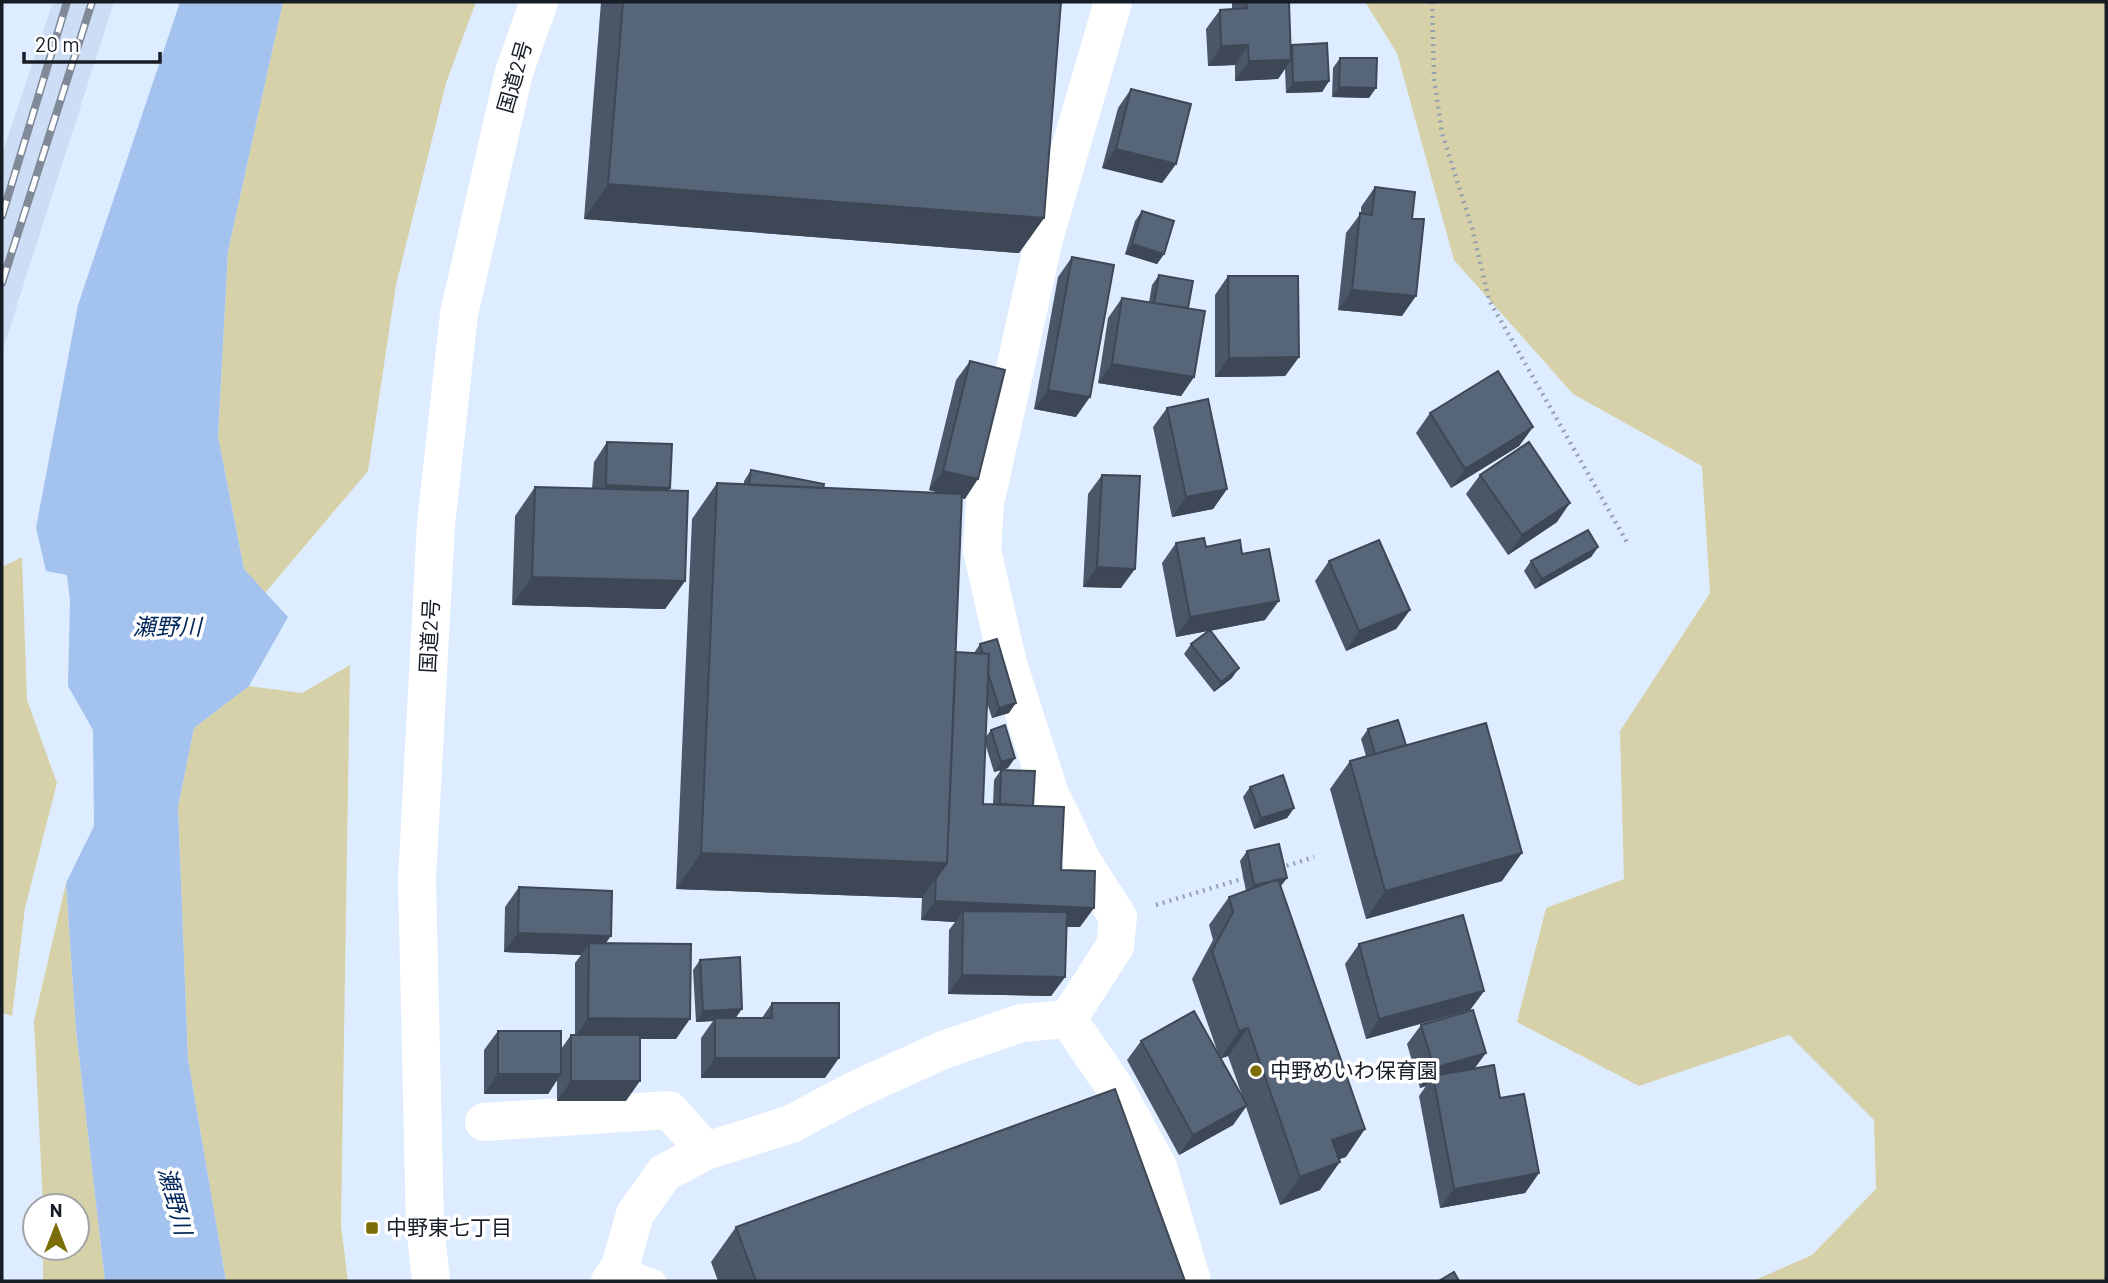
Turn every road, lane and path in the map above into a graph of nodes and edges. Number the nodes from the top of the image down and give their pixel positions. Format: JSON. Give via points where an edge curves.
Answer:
{"nodes":[{"id":1,"x":539,"y":2,"type":"edge"},
{"id":2,"x":1113,"y":2,"type":"edge"},
{"id":3,"x":1432,"y":2,"type":"edge"},
{"id":4,"x":1628,"y":544,"type":"dead end"},
{"id":5,"x":1314,"y":858,"type":"dead end"},
{"id":6,"x":1275,"y":869,"type":"edge"},
{"id":7,"x":1262,"y":873,"type":"edge"},
{"id":8,"x":1118,"y":917,"type":"junction"},
{"id":9,"x":1069,"y":1018,"type":"junction"},
{"id":10,"x":484,"y":1122,"type":"dead end"},
{"id":11,"x":706,"y":1152,"type":"junction"},
{"id":12,"x":615,"y":1274,"type":"edge"},
{"id":13,"x":431,"y":1281,"type":"edge"},
{"id":14,"x":656,"y":1281,"type":"edge"},
{"id":15,"x":1192,"y":1281,"type":"edge"}],
"edges":[{"from":1,"to":13,"type":"main road","name":"国道2号","via":[[514,72],[459,314],[436,524],[417,880],[425,1226]]},
{"from":2,"to":8,"type":"main road","via":[[1044,239],[985,503],[982,550],[1008,664],[1050,794],[1082,861]]},
{"from":3,"to":4,"type":"path","via":[[1434,78],[1442,133],[1489,300]]},
{"from":5,"to":6,"type":"path"},
{"from":7,"to":8,"type":"path"},
{"from":8,"to":9,"type":"main road","via":[[1115,946]]},
{"from":9,"to":11,"type":"main road","via":[[1021,1023],[943,1050],[791,1124]]},
{"from":9,"to":15,"type":"main road","via":[[1158,1167]]},
{"from":10,"to":11,"type":"main road","via":[[669,1110]]},
{"from":11,"to":12,"type":"main road","via":[[664,1173],[635,1214]]},
{"from":12,"to":14,"type":"lane"}]}
